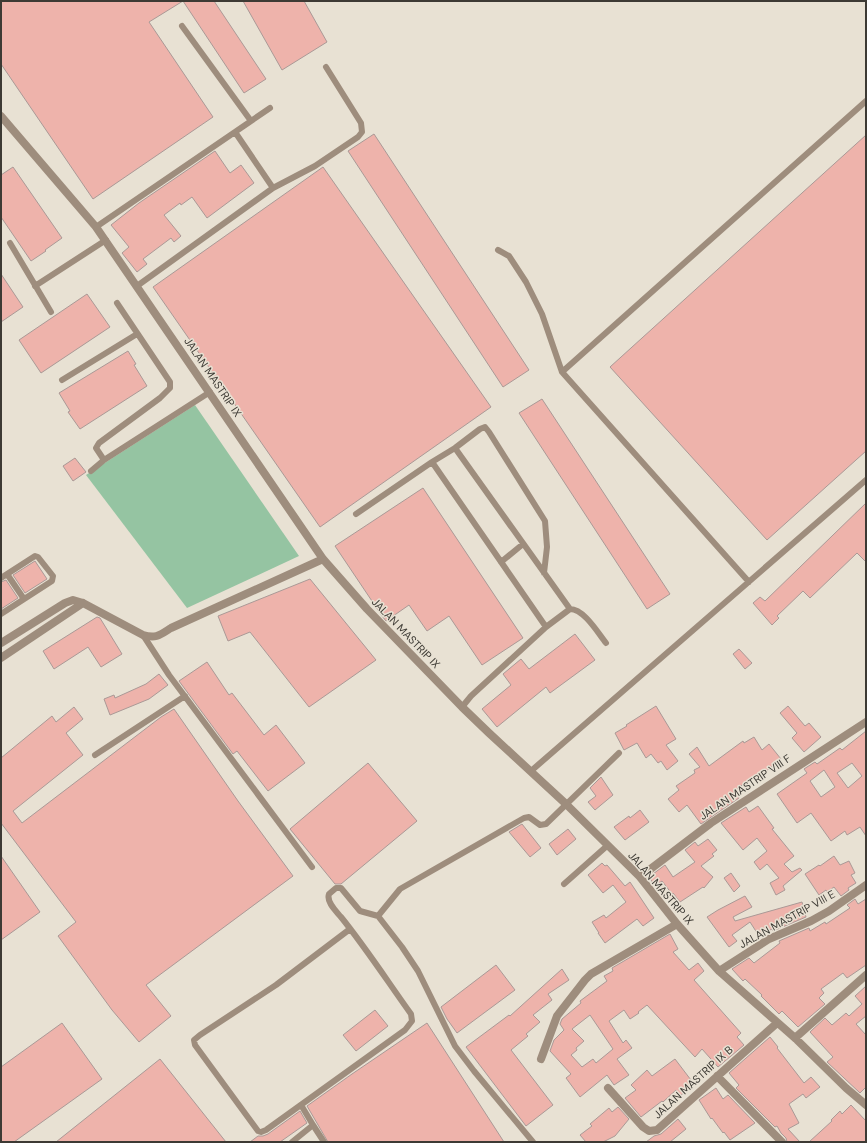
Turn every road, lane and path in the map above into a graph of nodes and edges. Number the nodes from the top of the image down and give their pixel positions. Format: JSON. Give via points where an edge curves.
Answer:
{"nodes":[{"id":1,"x":182,"y":26,"type":"dead end"},
{"id":2,"x":326,"y":67,"type":"dead end"},
{"id":3,"x":866,"y":101,"type":"edge"},
{"id":4,"x":270,"y":108,"type":"dead end"},
{"id":5,"x":1,"y":116,"type":"edge"},
{"id":6,"x":251,"y":122,"type":"junction"},
{"id":7,"x":235,"y":132,"type":"junction"},
{"id":8,"x":273,"y":188,"type":"junction"},
{"id":9,"x":96,"y":226,"type":"junction"},
{"id":10,"x":106,"y":240,"type":"junction"},
{"id":11,"x":10,"y":243,"type":"dead end"},
{"id":12,"x":498,"y":250,"type":"dead end"},
{"id":13,"x":36,"y":286,"type":"junction"},
{"id":14,"x":137,"y":286,"type":"junction"},
{"id":15,"x":117,"y":303,"type":"dead end"},
{"id":16,"x":51,"y":312,"type":"dead end"},
{"id":17,"x":137,"y":334,"type":"junction"},
{"id":18,"x":562,"y":372,"type":"junction"},
{"id":19,"x":62,"y":380,"type":"dead end"},
{"id":20,"x":210,"y":392,"type":"junction"},
{"id":21,"x":455,"y":448,"type":"junction"},
{"id":22,"x":104,"y":460,"type":"junction"},
{"id":23,"x":432,"y":462,"type":"junction"},
{"id":24,"x":91,"y":471,"type":"dead end"},
{"id":25,"x":866,"y":480,"type":"edge"},
{"id":26,"x":356,"y":514,"type":"dead end"},
{"id":27,"x":523,"y":544,"type":"junction"},
{"id":28,"x":323,"y":559,"type":"junction"},
{"id":29,"x":501,"y":562,"type":"junction"},
{"id":30,"x":544,"y":573,"type":"junction"},
{"id":31,"x":4,"y":576,"type":"edge"},
{"id":32,"x":749,"y":582,"type":"junction"},
{"id":33,"x":24,"y":599,"type":"junction"},
{"id":34,"x":83,"y":604,"type":"junction"},
{"id":35,"x":570,"y":609,"type":"junction"},
{"id":36,"x":1,"y":614,"type":"edge"},
{"id":37,"x":546,"y":627,"type":"junction"},
{"id":38,"x":143,"y":635,"type":"junction"},
{"id":39,"x":1,"y":643,"type":"edge"},
{"id":40,"x":606,"y":643,"type":"dead end"},
{"id":41,"x":1,"y":658,"type":"edge"},
{"id":42,"x":185,"y":696,"type":"junction"},
{"id":43,"x":462,"y":707,"type":"junction"},
{"id":44,"x":866,"y":722,"type":"edge"},
{"id":45,"x":619,"y":753,"type":"dead end"},
{"id":46,"x":95,"y":755,"type":"dead end"},
{"id":47,"x":531,"y":771,"type":"junction"},
{"id":48,"x":566,"y":804,"type":"junction"},
{"id":49,"x":608,"y":845,"type":"junction"},
{"id":50,"x":312,"y":867,"type":"dead end"},
{"id":51,"x":640,"y":877,"type":"junction"},
{"id":52,"x":564,"y":884,"type":"dead end"},
{"id":53,"x":866,"y":885,"type":"edge"},
{"id":54,"x":378,"y":916,"type":"junction"},
{"id":55,"x":677,"y":924,"type":"junction"},
{"id":56,"x":350,"y":929,"type":"junction"},
{"id":57,"x":719,"y":971,"type":"junction"},
{"id":58,"x":866,"y":975,"type":"edge"},
{"id":59,"x":777,"y":1023,"type":"junction"},
{"id":60,"x":795,"y":1038,"type":"junction"},
{"id":61,"x":541,"y":1059,"type":"dead end"},
{"id":62,"x":717,"y":1076,"type":"junction"},
{"id":63,"x":608,"y":1088,"type":"dead end"},
{"id":64,"x":301,"y":1105,"type":"junction"},
{"id":65,"x":866,"y":1105,"type":"edge"},
{"id":66,"x":313,"y":1125,"type":"junction"},
{"id":67,"x":292,"y":1142,"type":"edge"},
{"id":68,"x":324,"y":1142,"type":"edge"},
{"id":69,"x":533,"y":1142,"type":"edge"},
{"id":70,"x":782,"y":1142,"type":"edge"}],
"edges":[{"from":1,"to":6,"type":"lane"},
{"from":2,"to":8,"type":"lane","via":[[361,123],[362,132],[315,166]]},
{"from":3,"to":18,"type":"lane"},
{"from":4,"to":6,"type":"lane"},
{"from":5,"to":9,"type":"street","name":"JALAN MASTRIP IX"},
{"from":6,"to":7,"type":"lane"},
{"from":7,"to":8,"type":"lane"},
{"from":7,"to":9,"type":"lane"},
{"from":8,"to":14,"type":"lane"},
{"from":9,"to":10,"type":"street","name":"JALAN MASTRIP IX"},
{"from":10,"to":13,"type":"lane"},
{"from":10,"to":14,"type":"street","name":"JALAN MASTRIP IX"},
{"from":11,"to":13,"type":"lane"},
{"from":12,"to":18,"type":"lane","via":[[509,256],[526,282],[542,314]]},
{"from":13,"to":16,"type":"lane"},
{"from":14,"to":20,"type":"street","name":"JALAN MASTRIP IX"},
{"from":15,"to":17,"type":"lane"},
{"from":17,"to":19,"type":"lane"},
{"from":17,"to":22,"type":"lane","via":[[170,382],[170,388],[99,443],[96,448]]},
{"from":18,"to":32,"type":"lane"},
{"from":20,"to":22,"type":"lane"},
{"from":20,"to":28,"type":"street","name":"JALAN MASTRIP IX"},
{"from":21,"to":23,"type":"lane"},
{"from":21,"to":27,"type":"lane"},
{"from":21,"to":30,"type":"lane","via":[[480,429],[485,427],[489,432],[545,521],[547,547]]},
{"from":22,"to":24,"type":"lane"},
{"from":23,"to":26,"type":"lane"},
{"from":23,"to":29,"type":"lane"},
{"from":25,"to":32,"type":"lane"},
{"from":27,"to":29,"type":"lane"},
{"from":27,"to":30,"type":"lane"},
{"from":28,"to":38,"type":"street","via":[[157,636]]},
{"from":28,"to":43,"type":"street","name":"JALAN MASTRIP IX","via":[[367,609]]},
{"from":29,"to":37,"type":"lane"},
{"from":30,"to":35,"type":"lane"},
{"from":31,"to":33,"type":"lane"},
{"from":31,"to":33,"type":"lane","via":[[35,556],[38,557],[53,576],[52,581]]},
{"from":32,"to":47,"type":"lane"},
{"from":33,"to":36,"type":"lane"},
{"from":34,"to":38,"type":"street"},
{"from":34,"to":39,"type":"street","via":[[73,600],[65,603]]},
{"from":34,"to":41,"type":"street"},
{"from":35,"to":37,"type":"lane"},
{"from":35,"to":40,"type":"lane","via":[[583,614]]},
{"from":37,"to":43,"type":"lane"},
{"from":38,"to":42,"type":"lane"},
{"from":42,"to":46,"type":"lane"},
{"from":42,"to":50,"type":"lane"},
{"from":43,"to":47,"type":"street","name":"JALAN MASTRIP IX"},
{"from":44,"to":51,"type":"street","name":"JALAN MASTRIP VIII F","via":[[711,822]]},
{"from":45,"to":48,"type":"lane"},
{"from":47,"to":48,"type":"street","name":"JALAN MASTRIP IX"},
{"from":48,"to":49,"type":"street","name":"JALAN MASTRIP IX"},
{"from":48,"to":54,"type":"lane","via":[[546,824],[540,825],[529,817],[524,818],[410,883],[400,889]]},
{"from":49,"to":51,"type":"street","name":"JALAN MASTRIP IX"},
{"from":49,"to":52,"type":"lane"},
{"from":51,"to":55,"type":"street","name":"JALAN MASTRIP IX"},
{"from":53,"to":57,"type":"street","name":"JALAN MASTRIP VIII E","via":[[829,911],[769,939]]},
{"from":54,"to":56,"type":"lane","via":[[360,911],[341,888],[336,888],[329,894],[328,899]]},
{"from":54,"to":69,"type":"lane","via":[[418,971],[455,1046]]},
{"from":55,"to":57,"type":"street","name":"JALAN MASTRIP IX"},
{"from":55,"to":61,"type":"street","via":[[591,974],[557,1016]]},
{"from":56,"to":64,"type":"lane","via":[[411,1014],[412,1021],[405,1030]]},
{"from":56,"to":64,"type":"lane","via":[[276,985],[194,1040],[195,1046],[258,1131],[266,1130]]},
{"from":57,"to":59,"type":"street","name":"JALAN MASTRIP IX"},
{"from":58,"to":60,"type":"street"},
{"from":59,"to":60,"type":"street","name":"JALAN MASTRIP IX"},
{"from":59,"to":62,"type":"street","name":"JALAN MASTRIP IX B"},
{"from":60,"to":65,"type":"street","name":"JALAN MASTRIP IX"},
{"from":62,"to":63,"type":"street","name":"JALAN MASTRIP IX B","via":[[657,1130],[649,1131]]},
{"from":62,"to":70,"type":"street"},
{"from":64,"to":66,"type":"lane"},
{"from":66,"to":67,"type":"lane"},
{"from":66,"to":68,"type":"lane"}]}
